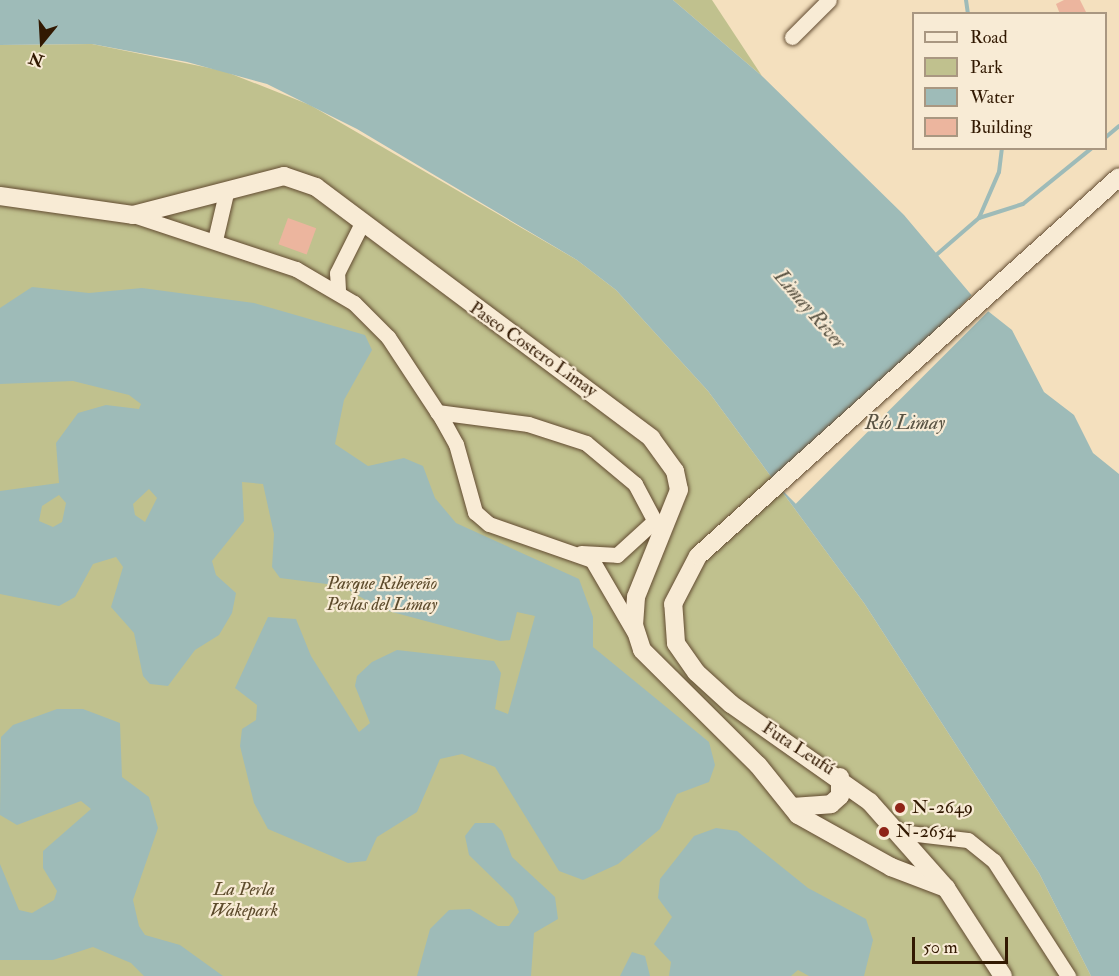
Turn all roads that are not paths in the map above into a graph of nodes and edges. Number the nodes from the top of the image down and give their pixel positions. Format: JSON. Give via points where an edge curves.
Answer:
{"nodes":[{"id":1,"x":829,"y":0,"type":"edge"},
{"id":2,"x":792,"y":37,"type":"dead end"},
{"id":3,"x":1119,"y":177,"type":"edge"},
{"id":4,"x":226,"y":193,"type":"junction"},
{"id":5,"x":0,"y":196,"type":"edge"},
{"id":6,"x":133,"y":216,"type":"junction"},
{"id":7,"x":362,"y":223,"type":"junction"},
{"id":8,"x":215,"y":240,"type":"junction"},
{"id":9,"x":338,"y":291,"type":"junction"},
{"id":10,"x":437,"y":412,"type":"junction"},
{"id":11,"x":656,"y":527,"type":"junction"},
{"id":12,"x":581,"y":553,"type":"junction"},
{"id":13,"x":636,"y":638,"type":"junction"},
{"id":14,"x":840,"y":777,"type":"junction"},
{"id":15,"x":792,"y":807,"type":"junction"},
{"id":16,"x":900,"y":832,"type":"junction"},
{"id":17,"x":946,"y":888,"type":"junction"},
{"id":18,"x":1002,"y":976,"type":"edge"},
{"id":19,"x":1068,"y":976,"type":"edge"}],
"edges":[{"from":1,"to":2,"type":"street"},
{"from":3,"to":14,"type":"street","name":"Futa Leufú","via":[[735,523],[682,578],[672,617],[676,643],[696,672],[731,704]]},
{"from":4,"to":6,"type":"street","name":"Paseo Costero Limay"},
{"from":4,"to":7,"type":"street","name":"Paseo Costero Limay","via":[[292,176]]},
{"from":4,"to":8,"type":"street"},
{"from":5,"to":6,"type":"street","name":"Paseo Costero Limay"},
{"from":6,"to":8,"type":"street"},
{"from":7,"to":9,"type":"street","via":[[337,273]]},
{"from":7,"to":11,"type":"street","name":"Paseo Costero Limay","via":[[651,438],[675,471],[679,490]]},
{"from":8,"to":9,"type":"street","via":[[296,268]]},
{"from":9,"to":10,"type":"street","via":[[388,337]]},
{"from":10,"to":11,"type":"street","via":[[528,424],[586,443],[635,484]]},
{"from":10,"to":12,"type":"street","via":[[456,444],[475,512],[517,534]]},
{"from":11,"to":12,"type":"street","via":[[617,555]]},
{"from":11,"to":13,"type":"street","name":"Paseo Costero Limay","via":[[636,597]]},
{"from":12,"to":13,"type":"street","via":[[601,571]]},
{"from":13,"to":15,"type":"street","via":[[660,674],[744,750]]},
{"from":14,"to":15,"type":"street","via":[[840,796],[831,804]]},
{"from":14,"to":16,"type":"street","name":"Futa Leufú"},
{"from":15,"to":17,"type":"street","via":[[817,828],[891,867]]},
{"from":16,"to":17,"type":"street","name":"Futa Leufú"},
{"from":16,"to":19,"type":"street","via":[[968,840],[994,861]]},
{"from":17,"to":18,"type":"street","name":"Futa Leufú"}]}
